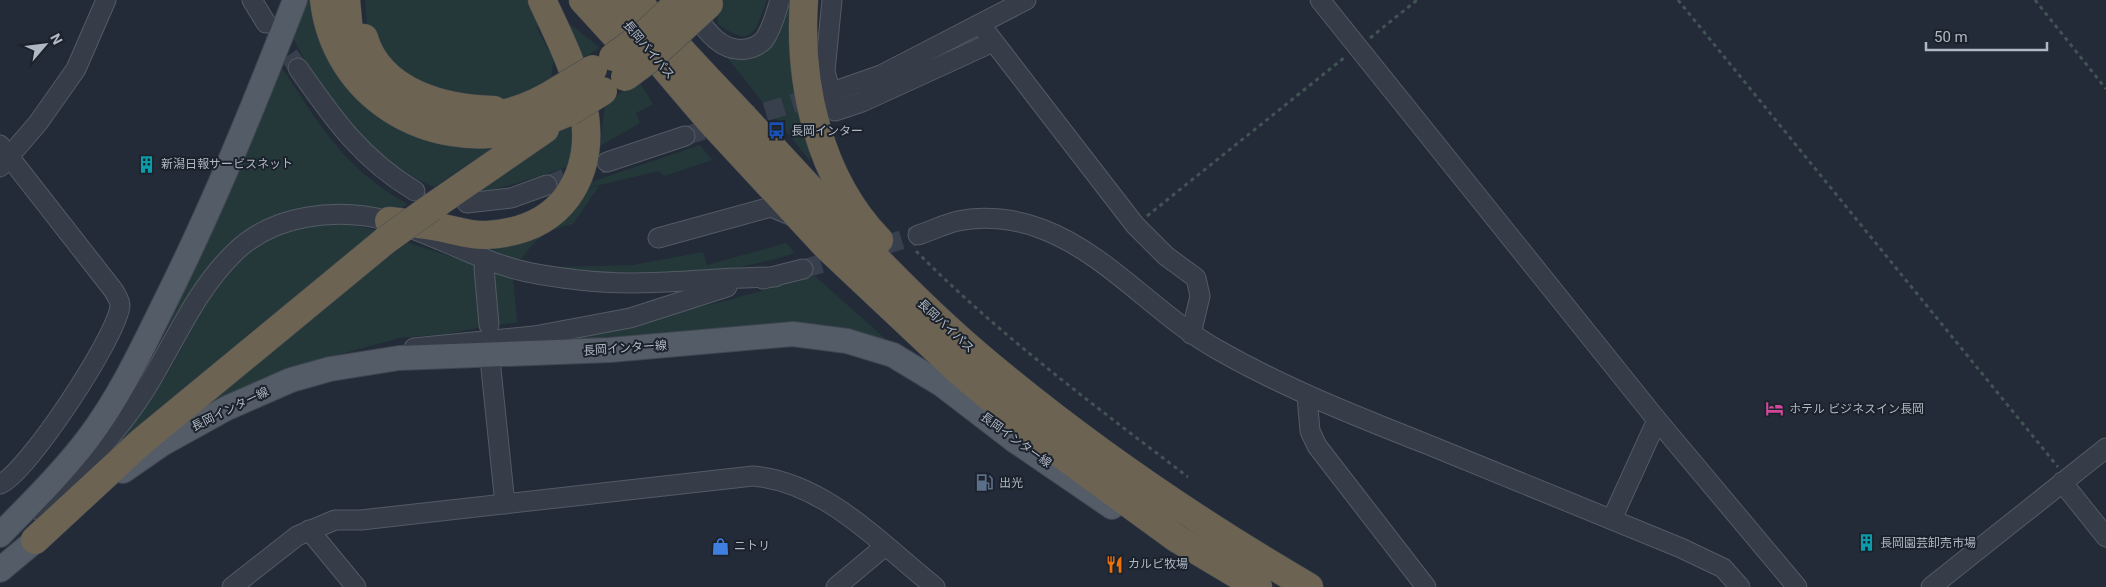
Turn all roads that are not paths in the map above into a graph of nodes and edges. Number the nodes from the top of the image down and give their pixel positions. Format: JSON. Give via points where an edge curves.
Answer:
{"nodes":[{"id":1,"x":106,"y":0,"type":"edge"},
{"id":2,"x":295,"y":0,"type":"edge"},
{"id":3,"x":324,"y":0,"type":"edge"},
{"id":4,"x":346,"y":0,"type":"edge"},
{"id":5,"x":357,"y":0,"type":"edge"},
{"id":6,"x":542,"y":0,"type":"edge"},
{"id":7,"x":583,"y":0,"type":"edge"},
{"id":8,"x":607,"y":0,"type":"edge"},
{"id":9,"x":637,"y":0,"type":"edge"},
{"id":10,"x":653,"y":0,"type":"edge"},
{"id":11,"x":780,"y":0,"type":"edge"},
{"id":12,"x":804,"y":0,"type":"edge"},
{"id":13,"x":832,"y":0,"type":"edge"},
{"id":14,"x":1026,"y":0,"type":"edge"},
{"id":15,"x":1320,"y":0,"type":"edge"},
{"id":16,"x":696,"y":1,"type":"edge"},
{"id":17,"x":256,"y":2,"type":"edge"},
{"id":18,"x":266,"y":23,"type":"tunnel mouth"},
{"id":19,"x":980,"y":24,"type":"junction"},
{"id":20,"x":993,"y":42,"type":"junction"},
{"id":21,"x":686,"y":54,"type":"junction"},
{"id":22,"x":298,"y":68,"type":"tunnel mouth"},
{"id":23,"x":841,"y":89,"type":"tunnel mouth"},
{"id":24,"x":565,"y":100,"type":"junction"},
{"id":25,"x":515,"y":110,"type":"junction"},
{"id":26,"x":685,"y":136,"type":"tunnel mouth"},
{"id":27,"x":3,"y":156,"type":"edge"},
{"id":28,"x":748,"y":160,"type":"junction"},
{"id":29,"x":607,"y":162,"type":"tunnel mouth"},
{"id":30,"x":547,"y":185,"type":"tunnel mouth"},
{"id":31,"x":423,"y":199,"type":"junction"},
{"id":32,"x":475,"y":209,"type":"dead end"},
{"id":33,"x":759,"y":209,"type":"junction"},
{"id":34,"x":805,"y":224,"type":"junction"},
{"id":35,"x":388,"y":230,"type":"junction"},
{"id":36,"x":658,"y":238,"type":"dead end"},
{"id":37,"x":915,"y":241,"type":"tunnel mouth"},
{"id":38,"x":484,"y":268,"type":"dead end"},
{"id":39,"x":803,"y":269,"type":"tunnel mouth"},
{"id":40,"x":775,"y":277,"type":"junction"},
{"id":41,"x":489,"y":325,"type":"dead end"},
{"id":42,"x":1191,"y":334,"type":"junction"},
{"id":43,"x":330,"y":369,"type":"junction"},
{"id":44,"x":491,"y":369,"type":"dead end"},
{"id":45,"x":1307,"y":396,"type":"junction"},
{"id":46,"x":1657,"y":420,"type":"junction"},
{"id":47,"x":2106,"y":448,"type":"edge"},
{"id":48,"x":1129,"y":471,"type":"junction"},
{"id":49,"x":2062,"y":482,"type":"junction"},
{"id":50,"x":0,"y":484,"type":"edge"},
{"id":51,"x":505,"y":504,"type":"junction"},
{"id":52,"x":1612,"y":519,"type":"junction"},
{"id":53,"x":309,"y":530,"type":"junction"},
{"id":54,"x":0,"y":535,"type":"edge"},
{"id":55,"x":2106,"y":536,"type":"edge"},
{"id":56,"x":35,"y":540,"type":"junction"},
{"id":57,"x":0,"y":542,"type":"edge"},
{"id":58,"x":884,"y":547,"type":"junction"},
{"id":59,"x":0,"y":570,"type":"edge"},
{"id":60,"x":232,"y":587,"type":"edge"},
{"id":61,"x":356,"y":587,"type":"edge"},
{"id":62,"x":836,"y":587,"type":"edge"},
{"id":63,"x":935,"y":587,"type":"edge"},
{"id":64,"x":1238,"y":587,"type":"edge"},
{"id":65,"x":1258,"y":587,"type":"edge"},
{"id":66,"x":1310,"y":587,"type":"edge"},
{"id":67,"x":1426,"y":587,"type":"edge"},
{"id":68,"x":1740,"y":587,"type":"edge"},
{"id":69,"x":1797,"y":587,"type":"edge"},
{"id":70,"x":1931,"y":587,"type":"edge"}],
"edges":[{"from":1,"to":27,"type":"street","via":[[76,70],[38,124]]},
{"from":2,"to":54,"type":"main road","via":[[197,239],[127,377],[106,413],[67,465]]},
{"from":3,"to":24,"type":"highway","via":[[330,34],[351,72],[388,109],[411,121],[450,131],[517,130]]},
{"from":4,"to":25,"type":"highway","via":[[349,32],[357,51],[377,77],[404,98],[439,113],[472,117],[488,117]]},
{"from":5,"to":25,"type":"highway","via":[[365,43],[372,57],[398,83],[413,93],[442,104],[478,110]]},
{"from":6,"to":35,"type":"highway","via":[[574,73],[584,111],[586,157],[574,187],[552,213],[522,230],[468,235],[439,227]]},
{"from":7,"to":28,"type":"highway","via":[[675,98],[721,142]]},
{"from":8,"to":28,"type":"highway","name":"長岡バイパス","via":[[688,97]]},
{"from":9,"to":21,"type":"highway","name":"長岡バイパス"},
{"from":10,"to":21,"type":"street"},
{"from":11,"to":16,"type":"street","via":[[764,40],[756,46],[740,49],[730,48],[712,36]]},
{"from":12,"to":48,"type":"highway","via":[[804,60],[810,106],[831,165],[875,236],[923,285]]},
{"from":13,"to":20,"type":"street","via":[[825,71],[835,111],[862,102]]},
{"from":14,"to":19,"type":"street"},
{"from":15,"to":46,"type":"street"},
{"from":16,"to":24,"type":"highway","bridge":true,"via":[[648,60],[608,73]]},
{"from":17,"to":18,"type":"street"},
{"from":19,"to":20,"type":"street"},
{"from":19,"to":23,"type":"street","via":[[881,75]]},
{"from":20,"to":42,"type":"street","via":[[1135,225],[1166,256],[1196,278],[1200,296]]},
{"from":21,"to":48,"type":"highway","name":"長岡バイパス","via":[[888,272],[979,356],[1048,413]]},
{"from":22,"to":31,"type":"street","via":[[329,115],[352,142],[369,159]]},
{"from":24,"to":25,"type":"highway","via":[[545,99]]},
{"from":24,"to":31,"type":"highway"},
{"from":26,"to":29,"type":"street"},
{"from":27,"to":50,"type":"street","via":[[114,291],[120,304],[112,326],[64,413],[16,472]]},
{"from":28,"to":33,"type":"street","via":[[767,200]]},
{"from":28,"to":34,"type":"highway","name":"長岡バイパス"},
{"from":30,"to":32,"type":"street"},
{"from":31,"to":35,"type":"highway","bridge":true},
{"from":33,"to":34,"type":"street","via":[[771,207],[789,213]]},
{"from":33,"to":36,"type":"street"},
{"from":34,"to":65,"type":"highway","name":"長岡バイパス","via":[[894,312],[1036,436],[1176,538]]},
{"from":35,"to":40,"type":"street","via":[[504,266],[618,284]]},
{"from":35,"to":56,"type":"highway","via":[[142,442]]},
{"from":35,"to":57,"type":"street","via":[[364,216],[309,216],[270,228],[236,250],[203,289],[145,390],[107,441],[38,511]]},
{"from":37,"to":42,"type":"street","via":[[958,221],[1015,221],[1041,228],[1111,268]]},
{"from":38,"to":41,"type":"street"},
{"from":39,"to":40,"type":"street"},
{"from":40,"to":43,"type":"street","via":[[733,285],[630,318],[534,336],[405,350]]},
{"from":42,"to":45,"type":"street"},
{"from":43,"to":56,"type":"main road","name":"長岡インター線","via":[[257,394],[195,425],[128,468]]},
{"from":43,"to":64,"type":"main road","name":"長岡インター線","via":[[400,358],[601,350],[761,335],[792,334],[847,341],[892,356],[941,384],[1014,440]]},
{"from":44,"to":51,"type":"street"},
{"from":45,"to":52,"type":"street"},
{"from":45,"to":67,"type":"street","via":[[1310,431],[1317,446]]},
{"from":46,"to":52,"type":"street"},
{"from":46,"to":69,"type":"street"},
{"from":47,"to":49,"type":"street"},
{"from":48,"to":66,"type":"highway","name":"長岡バイパス","via":[[1193,516]]},
{"from":49,"to":55,"type":"street"},
{"from":49,"to":70,"type":"street"},
{"from":51,"to":53,"type":"street","via":[[335,520]]},
{"from":51,"to":58,"type":"street","via":[[754,476],[775,478],[836,507]]},
{"from":52,"to":68,"type":"street","via":[[1723,568]]},
{"from":53,"to":60,"type":"street"},
{"from":53,"to":61,"type":"street"},
{"from":56,"to":59,"type":"main road","name":"長岡インター線"},
{"from":58,"to":62,"type":"street"},
{"from":58,"to":63,"type":"street"}]}
